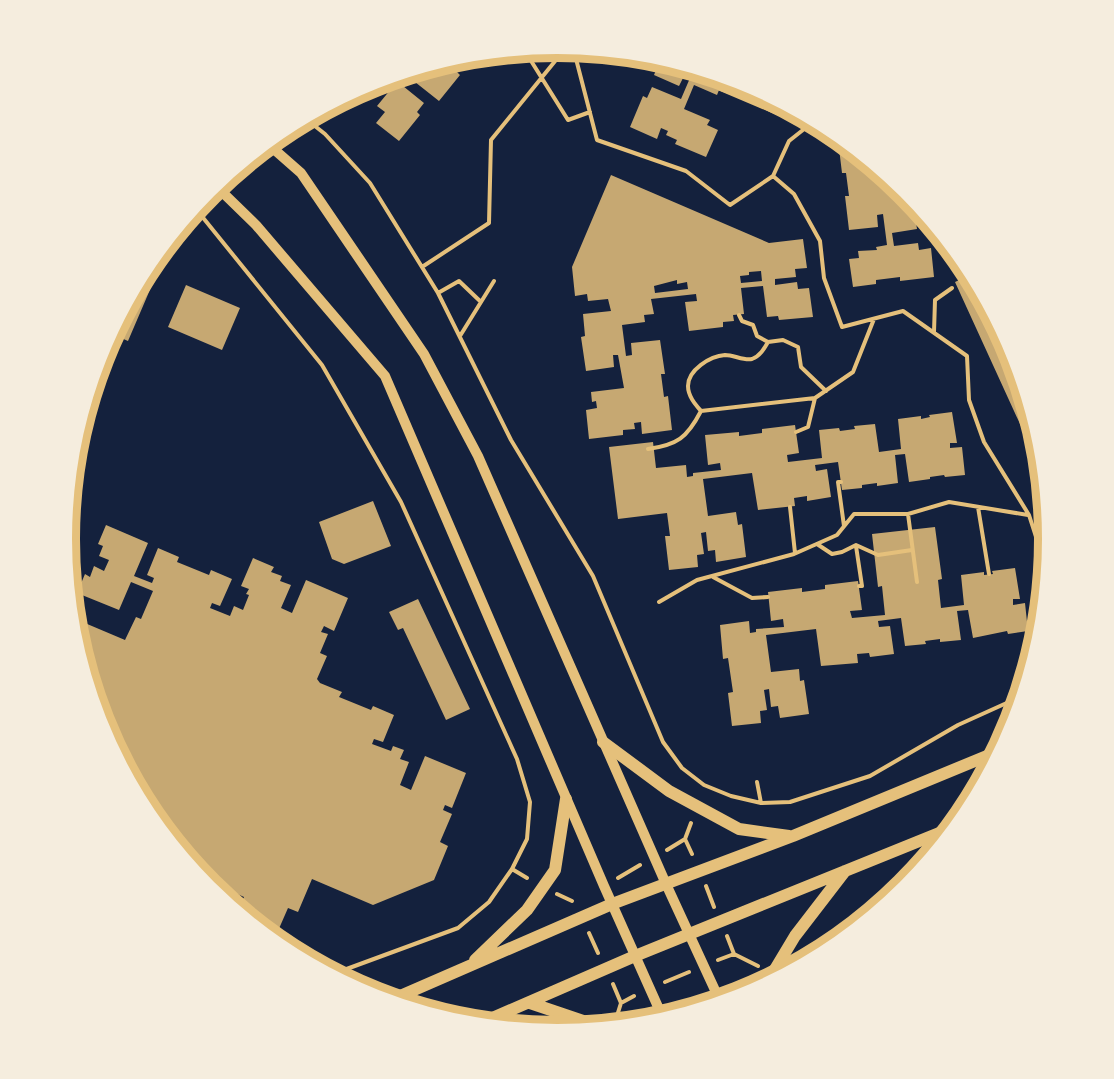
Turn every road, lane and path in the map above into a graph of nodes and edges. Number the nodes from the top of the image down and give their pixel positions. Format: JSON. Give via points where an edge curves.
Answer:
{"nodes":[{"id":1,"x":558,"y":58,"type":"edge"},
{"id":2,"x":576,"y":59,"type":"edge"},
{"id":3,"x":530,"y":60,"type":"edge"},
{"id":4,"x":542,"y":78,"type":"junction"},
{"id":5,"x":720,"y":89,"type":"dead end"},
{"id":6,"x":590,"y":112,"type":"junction"},
{"id":7,"x":788,"y":117,"type":"edge"},
{"id":8,"x":314,"y":125,"type":"edge"},
{"id":9,"x":806,"y":128,"type":"edge"},
{"id":10,"x":275,"y":150,"type":"edge"},
{"id":11,"x":773,"y":176,"type":"junction"},
{"id":12,"x":223,"y":193,"type":"edge"},
{"id":13,"x":201,"y":216,"type":"edge"},
{"id":14,"x":422,"y":267,"type":"junction"},
{"id":15,"x":494,"y":281,"type":"dead end"},
{"id":16,"x":952,"y":288,"type":"dead end"},
{"id":17,"x":438,"y":292,"type":"junction"},
{"id":18,"x":481,"y":302,"type":"junction"},
{"id":19,"x":739,"y":315,"type":"dead end"},
{"id":20,"x":875,"y":318,"type":"junction"},
{"id":21,"x":934,"y":332,"type":"junction"},
{"id":22,"x":460,"y":336,"type":"junction"},
{"id":23,"x":768,"y":342,"type":"junction"},
{"id":24,"x":826,"y":391,"type":"junction"},
{"id":25,"x":814,"y":399,"type":"junction"},
{"id":26,"x":700,"y":411,"type":"junction"},
{"id":27,"x":796,"y":432,"type":"dead end"},
{"id":28,"x":648,"y":449,"type":"dead end"},
{"id":29,"x":841,"y":482,"type":"dead end"},
{"id":30,"x":790,"y":507,"type":"dead end"},
{"id":31,"x":978,"y":507,"type":"junction"},
{"id":32,"x":908,"y":514,"type":"junction"},
{"id":33,"x":1029,"y":515,"type":"junction"},
{"id":34,"x":844,"y":526,"type":"junction"},
{"id":35,"x":1038,"y":543,"type":"edge"},
{"id":36,"x":816,"y":544,"type":"junction"},
{"id":37,"x":856,"y":545,"type":"junction"},
{"id":38,"x":912,"y":550,"type":"junction"},
{"id":39,"x":795,"y":553,"type":"junction"},
{"id":40,"x":989,"y":574,"type":"dead end"},
{"id":41,"x":712,"y":576,"type":"junction"},
{"id":42,"x":917,"y":582,"type":"dead end"},
{"id":43,"x":859,"y":586,"type":"dead end"},
{"id":44,"x":768,"y":597,"type":"dead end"},
{"id":45,"x":658,"y":602,"type":"dead end"},
{"id":46,"x":1009,"y":702,"type":"edge"},
{"id":47,"x":603,"y":742,"type":"junction"},
{"id":48,"x":986,"y":756,"type":"edge"},
{"id":49,"x":757,"y":782,"type":"dead end"},
{"id":50,"x":566,"y":799,"type":"junction"},
{"id":51,"x":761,"y":803,"type":"junction"},
{"id":52,"x":938,"y":833,"type":"edge"},
{"id":53,"x":793,"y":836,"type":"junction"},
{"id":54,"x":654,"y":857,"type":"junction"},
{"id":55,"x":846,"y":870,"type":"junction"},
{"id":56,"x":699,"y":871,"type":"junction"},
{"id":57,"x":666,"y":884,"type":"junction"},
{"id":58,"x":604,"y":886,"type":"junction"},
{"id":59,"x":612,"y":904,"type":"junction"},
{"id":60,"x":582,"y":918,"type":"junction"},
{"id":61,"x":721,"y":921,"type":"junction"},
{"id":62,"x":689,"y":934,"type":"junction"},
{"id":63,"x":635,"y":956,"type":"junction"},
{"id":64,"x":704,"y":966,"type":"junction"},
{"id":65,"x":467,"y":967,"type":"junction"},
{"id":66,"x":776,"y":968,"type":"edge"},
{"id":67,"x":606,"y":969,"type":"junction"},
{"id":68,"x":343,"y":970,"type":"edge"},
{"id":69,"x":650,"y":988,"type":"junction"},
{"id":70,"x":716,"y":993,"type":"edge"},
{"id":71,"x":402,"y":995,"type":"edge"},
{"id":72,"x":530,"y":1003,"type":"junction"},
{"id":73,"x":621,"y":1003,"type":"junction"},
{"id":74,"x":659,"y":1009,"type":"edge"},
{"id":75,"x":497,"y":1016,"type":"edge"},
{"id":76,"x":616,"y":1016,"type":"edge"},
{"id":77,"x":578,"y":1019,"type":"edge"}],
"edges":[{"from":1,"to":4,"type":"path"},
{"from":2,"to":6,"type":"path"},
{"from":3,"to":4,"type":"path"},
{"from":4,"to":6,"type":"path","via":[[568,120]]},
{"from":4,"to":14,"type":"path","via":[[491,140],[489,223]]},
{"from":5,"to":7,"type":"path"},
{"from":6,"to":11,"type":"path","via":[[597,141],[686,171],[730,205]]},
{"from":8,"to":14,"type":"path","via":[[370,183]]},
{"from":9,"to":11,"type":"path","via":[[789,141]]},
{"from":10,"to":47,"type":"street","via":[[301,173],[424,354],[478,456]]},
{"from":11,"to":20,"type":"path","via":[[794,194],[820,241],[824,278],[842,327]]},
{"from":12,"to":50,"type":"street","via":[[256,225],[385,376]]},
{"from":13,"to":68,"type":"path","via":[[322,365],[401,502],[517,759],[530,802],[527,839],[489,902],[458,928]]},
{"from":14,"to":17,"type":"path"},
{"from":15,"to":18,"type":"path"},
{"from":16,"to":21,"type":"path","via":[[935,300]]},
{"from":17,"to":18,"type":"path","via":[[459,281]]},
{"from":17,"to":22,"type":"path"},
{"from":18,"to":22,"type":"path"},
{"from":19,"to":23,"type":"path"},
{"from":20,"to":21,"type":"path","via":[[903,311]]},
{"from":20,"to":24,"type":"path","via":[[853,372]]},
{"from":21,"to":33,"type":"path","via":[[967,356],[969,400],[984,442]]},
{"from":22,"to":51,"type":"path","via":[[511,440],[593,576],[663,742],[682,768],[704,785]]},
{"from":23,"to":24,"type":"path","via":[[783,340],[798,347],[801,367]]},
{"from":23,"to":26,"type":"path","via":[[759,356],[750,360],[724,355],[708,360],[693,372],[688,386]]},
{"from":24,"to":25,"type":"path"},
{"from":25,"to":26,"type":"path"},
{"from":25,"to":27,"type":"path","via":[[808,427]]},
{"from":26,"to":28,"type":"path","via":[[692,429],[680,440]]},
{"from":29,"to":34,"type":"path"},
{"from":30,"to":39,"type":"path"},
{"from":31,"to":32,"type":"path","via":[[949,502]]},
{"from":31,"to":33,"type":"path"},
{"from":31,"to":40,"type":"path"},
{"from":32,"to":34,"type":"path","via":[[854,514]]},
{"from":32,"to":38,"type":"path"},
{"from":33,"to":35,"type":"path"},
{"from":34,"to":36,"type":"path","via":[[837,535]]},
{"from":36,"to":37,"type":"path","via":[[832,554]]},
{"from":36,"to":39,"type":"path"},
{"from":37,"to":38,"type":"path","via":[[878,555]]},
{"from":37,"to":43,"type":"path"},
{"from":38,"to":42,"type":"path"},
{"from":39,"to":41,"type":"path"},
{"from":41,"to":44,"type":"path","via":[[752,598]]},
{"from":41,"to":45,"type":"path"},
{"from":46,"to":51,"type":"path","via":[[958,725],[870,776],[790,802]]},
{"from":47,"to":53,"type":"main road","via":[[669,791],[739,829]]},
{"from":47,"to":54,"type":"street"},
{"from":48,"to":53,"type":"main road"},
{"from":49,"to":51,"type":"path"},
{"from":50,"to":58,"type":"street"},
{"from":50,"to":65,"type":"main road","via":[[555,870],[527,910]]},
{"from":52,"to":55,"type":"main road"},
{"from":53,"to":56,"type":"main road"},
{"from":54,"to":56,"type":"path","via":[[685,839]]},
{"from":54,"to":57,"type":"street"},
{"from":54,"to":58,"type":"path"},
{"from":55,"to":61,"type":"main road"},
{"from":55,"to":66,"type":"main road","via":[[795,936]]},
{"from":56,"to":57,"type":"main road"},
{"from":56,"to":61,"type":"path"},
{"from":57,"to":59,"type":"main road"},
{"from":57,"to":62,"type":"street"},
{"from":58,"to":59,"type":"street"},
{"from":59,"to":60,"type":"main road"},
{"from":59,"to":63,"type":"street"},
{"from":60,"to":65,"type":"main road"},
{"from":60,"to":67,"type":"path"},
{"from":61,"to":62,"type":"main road"},
{"from":61,"to":64,"type":"path","via":[[735,954]]},
{"from":62,"to":63,"type":"main road"},
{"from":62,"to":64,"type":"street"},
{"from":63,"to":67,"type":"main road"},
{"from":63,"to":69,"type":"street"},
{"from":64,"to":69,"type":"path"},
{"from":64,"to":70,"type":"street"},
{"from":65,"to":71,"type":"main road"},
{"from":67,"to":72,"type":"main road"},
{"from":67,"to":73,"type":"path"},
{"from":69,"to":73,"type":"path"},
{"from":69,"to":74,"type":"street"},
{"from":72,"to":75,"type":"main road"},
{"from":72,"to":77,"type":"main road"},
{"from":73,"to":76,"type":"path"}]}
